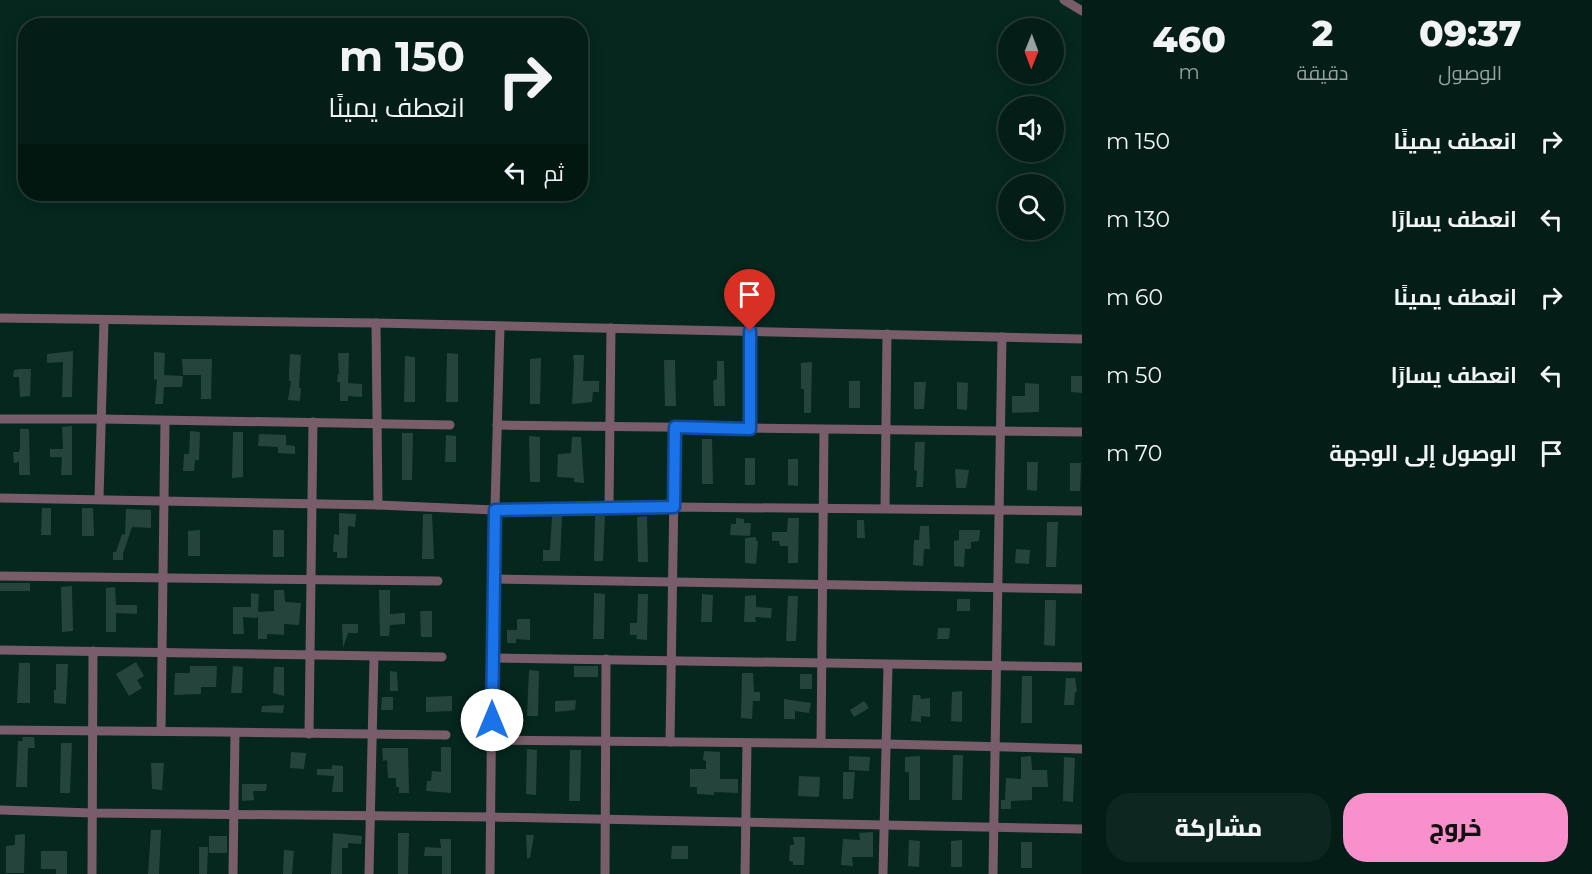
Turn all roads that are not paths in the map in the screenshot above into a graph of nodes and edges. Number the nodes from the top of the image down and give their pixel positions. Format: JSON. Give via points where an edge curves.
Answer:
{"nodes":[{"id":1,"x":1064,"y":0,"type":"edge"},
{"id":2,"x":1082,"y":11,"type":"edge"},
{"id":3,"x":0,"y":318,"type":"edge"},
{"id":4,"x":104,"y":320,"type":"junction"},
{"id":5,"x":376,"y":323,"type":"junction"},
{"id":6,"x":500,"y":327,"type":"junction"},
{"id":7,"x":611,"y":328,"type":"junction"},
{"id":8,"x":750,"y":331,"type":"junction"},
{"id":9,"x":887,"y":334,"type":"junction"},
{"id":10,"x":1002,"y":337,"type":"junction"},
{"id":11,"x":1082,"y":339,"type":"edge"},
{"id":12,"x":0,"y":419,"type":"edge"},
{"id":13,"x":102,"y":419,"type":"junction"},
{"id":14,"x":165,"y":421,"type":"junction"},
{"id":15,"x":313,"y":422,"type":"junction"},
{"id":16,"x":377,"y":424,"type":"junction"},
{"id":17,"x":450,"y":425,"type":"dead end"},
{"id":18,"x":497,"y":425,"type":"junction"},
{"id":19,"x":610,"y":426,"type":"junction"},
{"id":20,"x":675,"y":427,"type":"junction"},
{"id":21,"x":750,"y":429,"type":"junction"},
{"id":22,"x":886,"y":429,"type":"junction"},
{"id":23,"x":824,"y":430,"type":"junction"},
{"id":24,"x":1001,"y":430,"type":"junction"},
{"id":25,"x":1082,"y":432,"type":"edge"},
{"id":26,"x":0,"y":498,"type":"edge"},
{"id":27,"x":99,"y":499,"type":"junction"},
{"id":28,"x":164,"y":500,"type":"junction"},
{"id":29,"x":311,"y":504,"type":"junction"},
{"id":30,"x":378,"y":505,"type":"junction"},
{"id":31,"x":609,"y":507,"type":"junction"},
{"id":32,"x":674,"y":507,"type":"junction"},
{"id":33,"x":824,"y":507,"type":"junction"},
{"id":34,"x":885,"y":508,"type":"junction"},
{"id":35,"x":495,"y":510,"type":"junction"},
{"id":36,"x":999,"y":511,"type":"junction"},
{"id":37,"x":1082,"y":511,"type":"edge"},
{"id":38,"x":0,"y":576,"type":"edge"},
{"id":39,"x":164,"y":577,"type":"junction"},
{"id":40,"x":312,"y":579,"type":"junction"},
{"id":41,"x":493,"y":579,"type":"junction"},
{"id":42,"x":438,"y":581,"type":"dead end"},
{"id":43,"x":672,"y":582,"type":"junction"},
{"id":44,"x":823,"y":586,"type":"junction"},
{"id":45,"x":998,"y":588,"type":"junction"},
{"id":46,"x":1082,"y":589,"type":"edge"},
{"id":47,"x":0,"y":650,"type":"edge"},
{"id":48,"x":93,"y":651,"type":"junction"},
{"id":49,"x":162,"y":652,"type":"junction"},
{"id":50,"x":310,"y":656,"type":"junction"},
{"id":51,"x":374,"y":657,"type":"junction"},
{"id":52,"x":442,"y":657,"type":"dead end"},
{"id":53,"x":493,"y":658,"type":"junction"},
{"id":54,"x":606,"y":659,"type":"junction"},
{"id":55,"x":672,"y":659,"type":"junction"},
{"id":56,"x":821,"y":662,"type":"junction"},
{"id":57,"x":888,"y":665,"type":"junction"},
{"id":58,"x":996,"y":666,"type":"junction"},
{"id":59,"x":1082,"y":667,"type":"edge"},
{"id":60,"x":0,"y":730,"type":"edge"},
{"id":61,"x":93,"y":730,"type":"junction"},
{"id":62,"x":161,"y":730,"type":"junction"},
{"id":63,"x":235,"y":733,"type":"junction"},
{"id":64,"x":309,"y":734,"type":"junction"},
{"id":65,"x":372,"y":734,"type":"junction"},
{"id":66,"x":446,"y":735,"type":"dead end"},
{"id":67,"x":492,"y":740,"type":"junction"},
{"id":68,"x":607,"y":742,"type":"junction"},
{"id":69,"x":670,"y":742,"type":"junction"},
{"id":70,"x":747,"y":743,"type":"junction"},
{"id":71,"x":821,"y":743,"type":"junction"},
{"id":72,"x":886,"y":744,"type":"junction"},
{"id":73,"x":996,"y":746,"type":"junction"},
{"id":74,"x":1082,"y":749,"type":"edge"},
{"id":75,"x":0,"y":810,"type":"edge"},
{"id":76,"x":92,"y":813,"type":"junction"},
{"id":77,"x":234,"y":815,"type":"junction"},
{"id":78,"x":370,"y":816,"type":"junction"},
{"id":79,"x":491,"y":817,"type":"junction"},
{"id":80,"x":605,"y":819,"type":"junction"},
{"id":81,"x":745,"y":823,"type":"junction"},
{"id":82,"x":885,"y":826,"type":"junction"},
{"id":83,"x":994,"y":828,"type":"junction"},
{"id":84,"x":1082,"y":829,"type":"edge"},
{"id":85,"x":92,"y":874,"type":"edge"},
{"id":86,"x":232,"y":874,"type":"edge"},
{"id":87,"x":369,"y":874,"type":"edge"},
{"id":88,"x":490,"y":874,"type":"edge"},
{"id":89,"x":605,"y":874,"type":"edge"},
{"id":90,"x":745,"y":874,"type":"edge"},
{"id":91,"x":883,"y":874,"type":"edge"},
{"id":92,"x":993,"y":874,"type":"edge"}],
"edges":[{"from":1,"to":2,"type":"street"},
{"from":3,"to":4,"type":"street"},
{"from":4,"to":5,"type":"street"},
{"from":4,"to":13,"type":"street"},
{"from":5,"to":6,"type":"street"},
{"from":5,"to":16,"type":"street"},
{"from":6,"to":7,"type":"street"},
{"from":6,"to":18,"type":"street"},
{"from":7,"to":8,"type":"street"},
{"from":7,"to":19,"type":"street"},
{"from":8,"to":9,"type":"street"},
{"from":8,"to":21,"type":"street"},
{"from":9,"to":10,"type":"street"},
{"from":9,"to":22,"type":"street"},
{"from":10,"to":11,"type":"street"},
{"from":10,"to":24,"type":"street"},
{"from":12,"to":13,"type":"street"},
{"from":13,"to":14,"type":"street"},
{"from":13,"to":27,"type":"street"},
{"from":14,"to":15,"type":"street"},
{"from":14,"to":28,"type":"street"},
{"from":15,"to":16,"type":"street"},
{"from":15,"to":29,"type":"street"},
{"from":16,"to":17,"type":"street"},
{"from":16,"to":30,"type":"street"},
{"from":18,"to":19,"type":"street"},
{"from":18,"to":35,"type":"street"},
{"from":19,"to":20,"type":"street"},
{"from":19,"to":31,"type":"street"},
{"from":20,"to":21,"type":"street"},
{"from":20,"to":32,"type":"street"},
{"from":21,"to":23,"type":"street"},
{"from":22,"to":23,"type":"street"},
{"from":22,"to":24,"type":"street"},
{"from":22,"to":34,"type":"street"},
{"from":23,"to":33,"type":"street"},
{"from":24,"to":25,"type":"street"},
{"from":24,"to":36,"type":"street"},
{"from":26,"to":27,"type":"street"},
{"from":27,"to":28,"type":"street"},
{"from":28,"to":29,"type":"street"},
{"from":28,"to":39,"type":"street"},
{"from":29,"to":30,"type":"street"},
{"from":29,"to":40,"type":"street"},
{"from":30,"to":35,"type":"street"},
{"from":31,"to":32,"type":"street"},
{"from":31,"to":35,"type":"street"},
{"from":32,"to":33,"type":"street"},
{"from":32,"to":43,"type":"street"},
{"from":33,"to":34,"type":"street"},
{"from":33,"to":44,"type":"street"},
{"from":34,"to":36,"type":"street"},
{"from":35,"to":41,"type":"street"},
{"from":36,"to":37,"type":"street"},
{"from":36,"to":45,"type":"street"},
{"from":38,"to":39,"type":"street"},
{"from":39,"to":40,"type":"street"},
{"from":39,"to":49,"type":"street"},
{"from":40,"to":42,"type":"street"},
{"from":40,"to":50,"type":"street"},
{"from":41,"to":43,"type":"street"},
{"from":41,"to":53,"type":"street"},
{"from":43,"to":44,"type":"street"},
{"from":43,"to":55,"type":"street"},
{"from":44,"to":45,"type":"street"},
{"from":44,"to":56,"type":"street"},
{"from":45,"to":46,"type":"street"},
{"from":45,"to":58,"type":"street"},
{"from":47,"to":48,"type":"street"},
{"from":48,"to":49,"type":"street"},
{"from":48,"to":61,"type":"street"},
{"from":49,"to":50,"type":"street"},
{"from":49,"to":62,"type":"street"},
{"from":50,"to":51,"type":"street"},
{"from":50,"to":64,"type":"street"},
{"from":51,"to":52,"type":"street"},
{"from":51,"to":65,"type":"street"},
{"from":53,"to":54,"type":"street"},
{"from":53,"to":67,"type":"street"},
{"from":54,"to":55,"type":"street"},
{"from":54,"to":68,"type":"street"},
{"from":55,"to":56,"type":"street"},
{"from":55,"to":69,"type":"street"},
{"from":56,"to":57,"type":"street"},
{"from":56,"to":71,"type":"street"},
{"from":57,"to":58,"type":"street"},
{"from":57,"to":72,"type":"street"},
{"from":58,"to":59,"type":"street"},
{"from":58,"to":73,"type":"street"},
{"from":60,"to":61,"type":"street"},
{"from":61,"to":62,"type":"street"},
{"from":61,"to":76,"type":"street"},
{"from":62,"to":63,"type":"street"},
{"from":63,"to":64,"type":"street"},
{"from":63,"to":77,"type":"street"},
{"from":64,"to":65,"type":"street"},
{"from":65,"to":66,"type":"street"},
{"from":65,"to":78,"type":"street"},
{"from":67,"to":68,"type":"street"},
{"from":67,"to":79,"type":"street"},
{"from":68,"to":69,"type":"street"},
{"from":68,"to":80,"type":"street"},
{"from":69,"to":70,"type":"street"},
{"from":70,"to":71,"type":"street"},
{"from":70,"to":81,"type":"street"},
{"from":71,"to":72,"type":"street"},
{"from":72,"to":73,"type":"street"},
{"from":72,"to":82,"type":"street"},
{"from":73,"to":74,"type":"street"},
{"from":73,"to":83,"type":"street"},
{"from":75,"to":76,"type":"street"},
{"from":76,"to":77,"type":"street"},
{"from":76,"to":85,"type":"street"},
{"from":77,"to":78,"type":"street"},
{"from":77,"to":86,"type":"street"},
{"from":78,"to":79,"type":"street"},
{"from":78,"to":87,"type":"street"},
{"from":79,"to":80,"type":"street"},
{"from":79,"to":88,"type":"street"},
{"from":80,"to":81,"type":"street"},
{"from":80,"to":89,"type":"street"},
{"from":81,"to":82,"type":"street"},
{"from":81,"to":90,"type":"street"},
{"from":82,"to":83,"type":"street"},
{"from":82,"to":91,"type":"street"},
{"from":83,"to":84,"type":"street"},
{"from":83,"to":92,"type":"street"}]}
